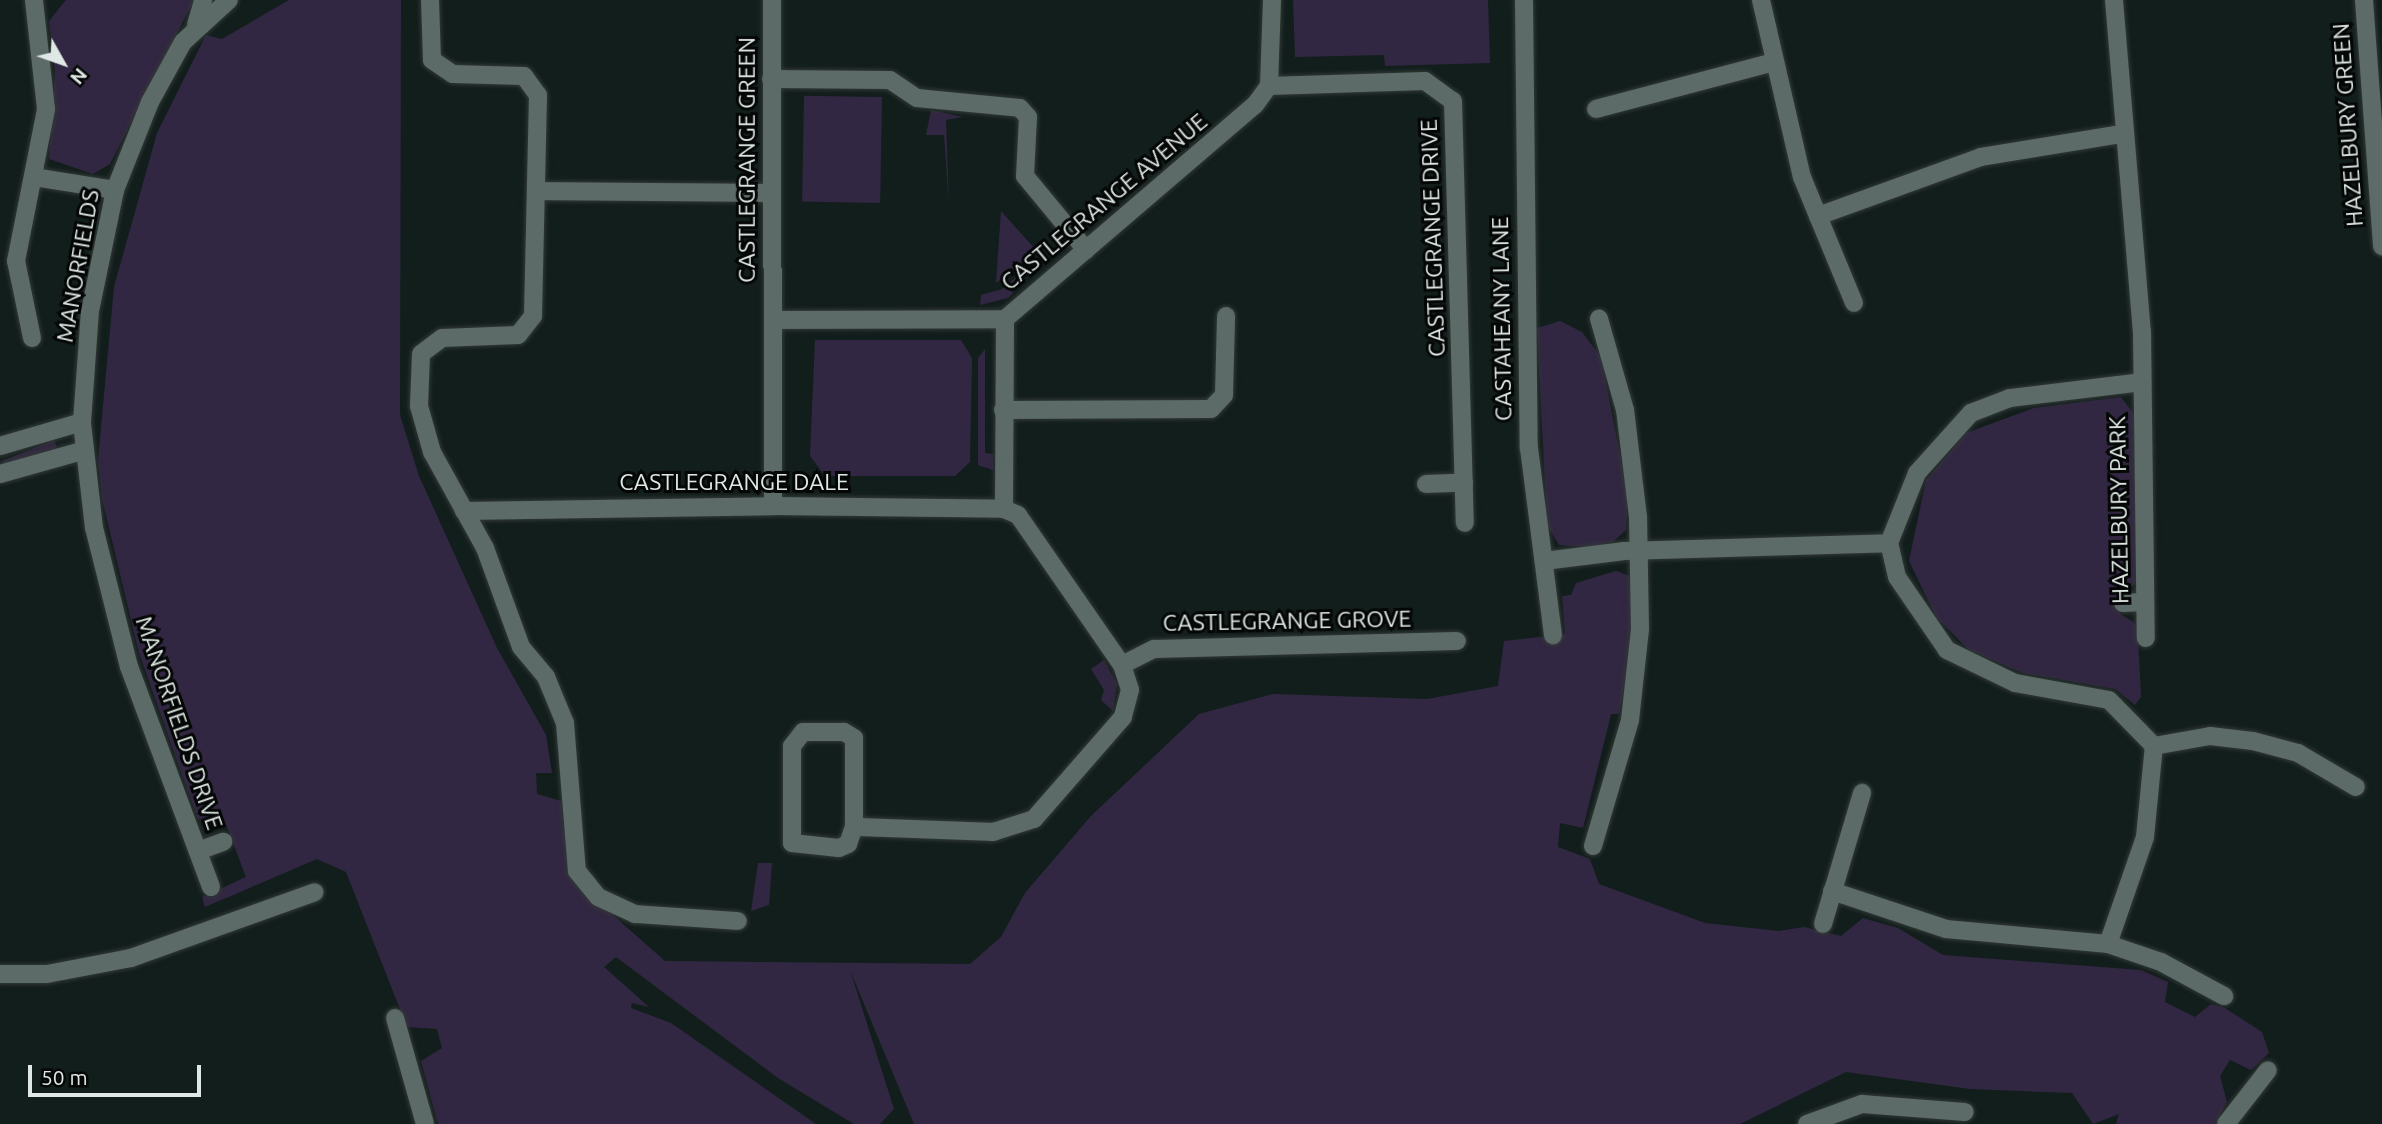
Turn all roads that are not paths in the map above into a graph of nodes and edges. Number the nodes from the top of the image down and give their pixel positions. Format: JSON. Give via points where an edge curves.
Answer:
{"nodes":[{"id":1,"x":203,"y":0,"type":"edge"},
{"id":2,"x":229,"y":0,"type":"edge"},
{"id":3,"x":430,"y":0,"type":"edge"},
{"id":4,"x":772,"y":0,"type":"edge"},
{"id":5,"x":1272,"y":0,"type":"edge"},
{"id":6,"x":1524,"y":0,"type":"edge"},
{"id":7,"x":1761,"y":0,"type":"edge"},
{"id":8,"x":2114,"y":0,"type":"edge"},
{"id":9,"x":2364,"y":0,"type":"edge"},
{"id":10,"x":38,"y":1,"type":"edge"},
{"id":11,"x":196,"y":25,"type":"junction"},
{"id":12,"x":1774,"y":62,"type":"junction"},
{"id":13,"x":771,"y":79,"type":"junction"},
{"id":14,"x":1269,"y":86,"type":"junction"},
{"id":15,"x":1596,"y":108,"type":"dead end"},
{"id":16,"x":2122,"y":134,"type":"junction"},
{"id":17,"x":33,"y":177,"type":"junction"},
{"id":18,"x":115,"y":190,"type":"junction"},
{"id":19,"x":536,"y":191,"type":"junction"},
{"id":20,"x":770,"y":193,"type":"junction"},
{"id":21,"x":1818,"y":216,"type":"junction"},
{"id":22,"x":2382,"y":246,"type":"edge"},
{"id":23,"x":1086,"y":250,"type":"junction"},
{"id":24,"x":1854,"y":303,"type":"dead end"},
{"id":25,"x":1226,"y":316,"type":"dead end"},
{"id":26,"x":1004,"y":319,"type":"junction"},
{"id":27,"x":1599,"y":319,"type":"dead end"},
{"id":28,"x":773,"y":320,"type":"junction"},
{"id":29,"x":32,"y":338,"type":"dead end"},
{"id":30,"x":2142,"y":382,"type":"junction"},
{"id":31,"x":1003,"y":410,"type":"junction"},
{"id":32,"x":82,"y":422,"type":"junction"},
{"id":33,"x":0,"y":446,"type":"edge"},
{"id":34,"x":82,"y":451,"type":"junction"},
{"id":35,"x":0,"y":474,"type":"edge"},
{"id":36,"x":1464,"y":483,"type":"junction"},
{"id":37,"x":1426,"y":484,"type":"dead end"},
{"id":38,"x":773,"y":506,"type":"junction"},
{"id":39,"x":1004,"y":509,"type":"junction"},
{"id":40,"x":464,"y":511,"type":"junction"},
{"id":41,"x":1465,"y":523,"type":"dead end"},
{"id":42,"x":1889,"y":543,"type":"junction"},
{"id":43,"x":1640,"y":551,"type":"junction"},
{"id":44,"x":1544,"y":561,"type":"junction"},
{"id":45,"x":2144,"y":602,"type":"junction"},
{"id":46,"x":2123,"y":603,"type":"dead end"},
{"id":47,"x":1553,"y":635,"type":"dead end"},
{"id":48,"x":2146,"y":638,"type":"dead end"},
{"id":49,"x":1457,"y":641,"type":"dead end"},
{"id":50,"x":1122,"y":665,"type":"junction"},
{"id":51,"x":2154,"y":746,"type":"junction"},
{"id":52,"x":2356,"y":787,"type":"dead end"},
{"id":53,"x":1862,"y":793,"type":"dead end"},
{"id":54,"x":854,"y":827,"type":"junction"},
{"id":55,"x":223,"y":842,"type":"dead end"},
{"id":56,"x":1594,"y":846,"type":"dead end"},
{"id":57,"x":198,"y":851,"type":"junction"},
{"id":58,"x":211,"y":887,"type":"dead end"},
{"id":59,"x":1832,"y":891,"type":"junction"},
{"id":60,"x":316,"y":892,"type":"dead end"},
{"id":61,"x":738,"y":921,"type":"dead end"},
{"id":62,"x":1823,"y":924,"type":"dead end"},
{"id":63,"x":2108,"y":944,"type":"junction"},
{"id":64,"x":0,"y":975,"type":"edge"},
{"id":65,"x":2224,"y":996,"type":"dead end"},
{"id":66,"x":395,"y":1018,"type":"dead end"},
{"id":67,"x":2267,"y":1070,"type":"dead end"},
{"id":68,"x":1965,"y":1112,"type":"dead end"},
{"id":69,"x":425,"y":1124,"type":"edge"},
{"id":70,"x":1807,"y":1124,"type":"edge"},
{"id":71,"x":2226,"y":1124,"type":"edge"}],
"edges":[{"from":1,"to":11,"type":"street","name":"MANORFIELDS"},
{"from":2,"to":11,"type":"street","name":"MANORFIELDS"},
{"from":3,"to":19,"type":"street","via":[[427,47],[444,70],[514,73],[537,88]]},
{"from":4,"to":13,"type":"street","name":"CASTLEGRANGE GREEN"},
{"from":5,"to":14,"type":"street"},
{"from":6,"to":44,"type":"street","name":"CASTAHEANY LANE","via":[[1528,434]]},
{"from":7,"to":12,"type":"street"},
{"from":8,"to":16,"type":"street","name":"HAZELBURY PARK"},
{"from":9,"to":22,"type":"street","name":"HAZELBURY GREEN"},
{"from":10,"to":17,"type":"street","via":[[46,109]]},
{"from":11,"to":18,"type":"street","name":"MANORFIELDS","via":[[149,102]]},
{"from":12,"to":15,"type":"street"},
{"from":12,"to":21,"type":"street"},
{"from":13,"to":20,"type":"street","name":"CASTLEGRANGE GREEN"},
{"from":13,"to":23,"type":"street","via":[[890,80],[917,98],[1010,103],[1028,117],[1025,176]]},
{"from":14,"to":23,"type":"street","name":"CASTLEGRANGE AVENUE","via":[[1249,111]]},
{"from":14,"to":36,"type":"street","name":"CASTLEGRANGE DRIVE","via":[[1424,81],[1453,101]]},
{"from":16,"to":21,"type":"street","via":[[1981,157]]},
{"from":16,"to":30,"type":"street","name":"HAZELBURY PARK"},
{"from":17,"to":18,"type":"street"},
{"from":17,"to":29,"type":"street","via":[[16,261]]},
{"from":18,"to":32,"type":"street","name":"MANORFIELDS","via":[[90,311]]},
{"from":19,"to":20,"type":"street"},
{"from":19,"to":40,"type":"street","via":[[527,329],[509,337],[442,338],[419,361],[424,428],[440,476]]},
{"from":20,"to":28,"type":"street","name":"CASTLEGRANGE GREEN"},
{"from":21,"to":24,"type":"street"},
{"from":23,"to":26,"type":"street","name":"CASTLEGRANGE AVENUE"},
{"from":25,"to":31,"type":"street","via":[[1224,395],[1211,409]]},
{"from":26,"to":28,"type":"street"},
{"from":26,"to":31,"type":"street","name":"CASTLEGRANGE AVENUE"},
{"from":27,"to":43,"type":"street","via":[[1625,410]]},
{"from":28,"to":38,"type":"street","name":"CASTLEGRANGE GREEN"},
{"from":30,"to":42,"type":"street","name":"HAZELBURY PARK","via":[[2010,398],[1971,413],[1917,473]]},
{"from":30,"to":45,"type":"street","name":"HAZELBURY PARK"},
{"from":31,"to":39,"type":"street","name":"CASTLEGRANGE AVENUE"},
{"from":32,"to":33,"type":"street"},
{"from":32,"to":34,"type":"street","name":"MANORFIELDS"},
{"from":34,"to":35,"type":"street"},
{"from":34,"to":57,"type":"street","name":"MANORFIELDS DRIVE","via":[[128,667]]},
{"from":36,"to":37,"type":"street"},
{"from":36,"to":41,"type":"street","name":"CASTLEGRANGE DRIVE"},
{"from":38,"to":39,"type":"street","name":"CASTLEGRANGE DALE"},
{"from":38,"to":40,"type":"street","name":"CASTLEGRANGE DALE"},
{"from":39,"to":50,"type":"street","via":[[1025,523]]},
{"from":40,"to":61,"type":"street","via":[[497,576],[513,630],[546,677],[565,723],[564,784],[577,871],[598,897],[635,914]]},
{"from":42,"to":43,"type":"street"},
{"from":42,"to":51,"type":"street","via":[[1897,577],[1947,650],[1996,677],[2109,700]]},
{"from":43,"to":44,"type":"street"},
{"from":43,"to":56,"type":"street","via":[[1639,670]]},
{"from":44,"to":47,"type":"street","name":"CASTAHEANY LANE"},
{"from":45,"to":46,"type":"street"},
{"from":45,"to":48,"type":"street","name":"HAZELBURY PARK"},
{"from":49,"to":50,"type":"street","name":"CASTLEGRANGE GROVE","via":[[1153,649]]},
{"from":50,"to":54,"type":"street","via":[[1130,690],[1123,717],[1027,825],[993,832]]},
{"from":51,"to":52,"type":"street","via":[[2210,736],[2253,741],[2298,753]]},
{"from":51,"to":63,"type":"street","via":[[2145,837]]},
{"from":53,"to":59,"type":"street"},
{"from":54,"to":54,"type":"street","via":[[854,738],[844,732],[803,732],[792,746],[792,843],[839,848]]},
{"from":55,"to":57,"type":"street"},
{"from":57,"to":58,"type":"street","name":"MANORFIELDS DRIVE"},
{"from":59,"to":62,"type":"street"},
{"from":59,"to":63,"type":"street","via":[[1947,929]]},
{"from":60,"to":64,"type":"street","via":[[131,958],[47,974]]},
{"from":63,"to":65,"type":"street","via":[[2161,962]]},
{"from":66,"to":69,"type":"street"},
{"from":67,"to":71,"type":"street"},
{"from":68,"to":70,"type":"street","via":[[1862,1104]]}]}
